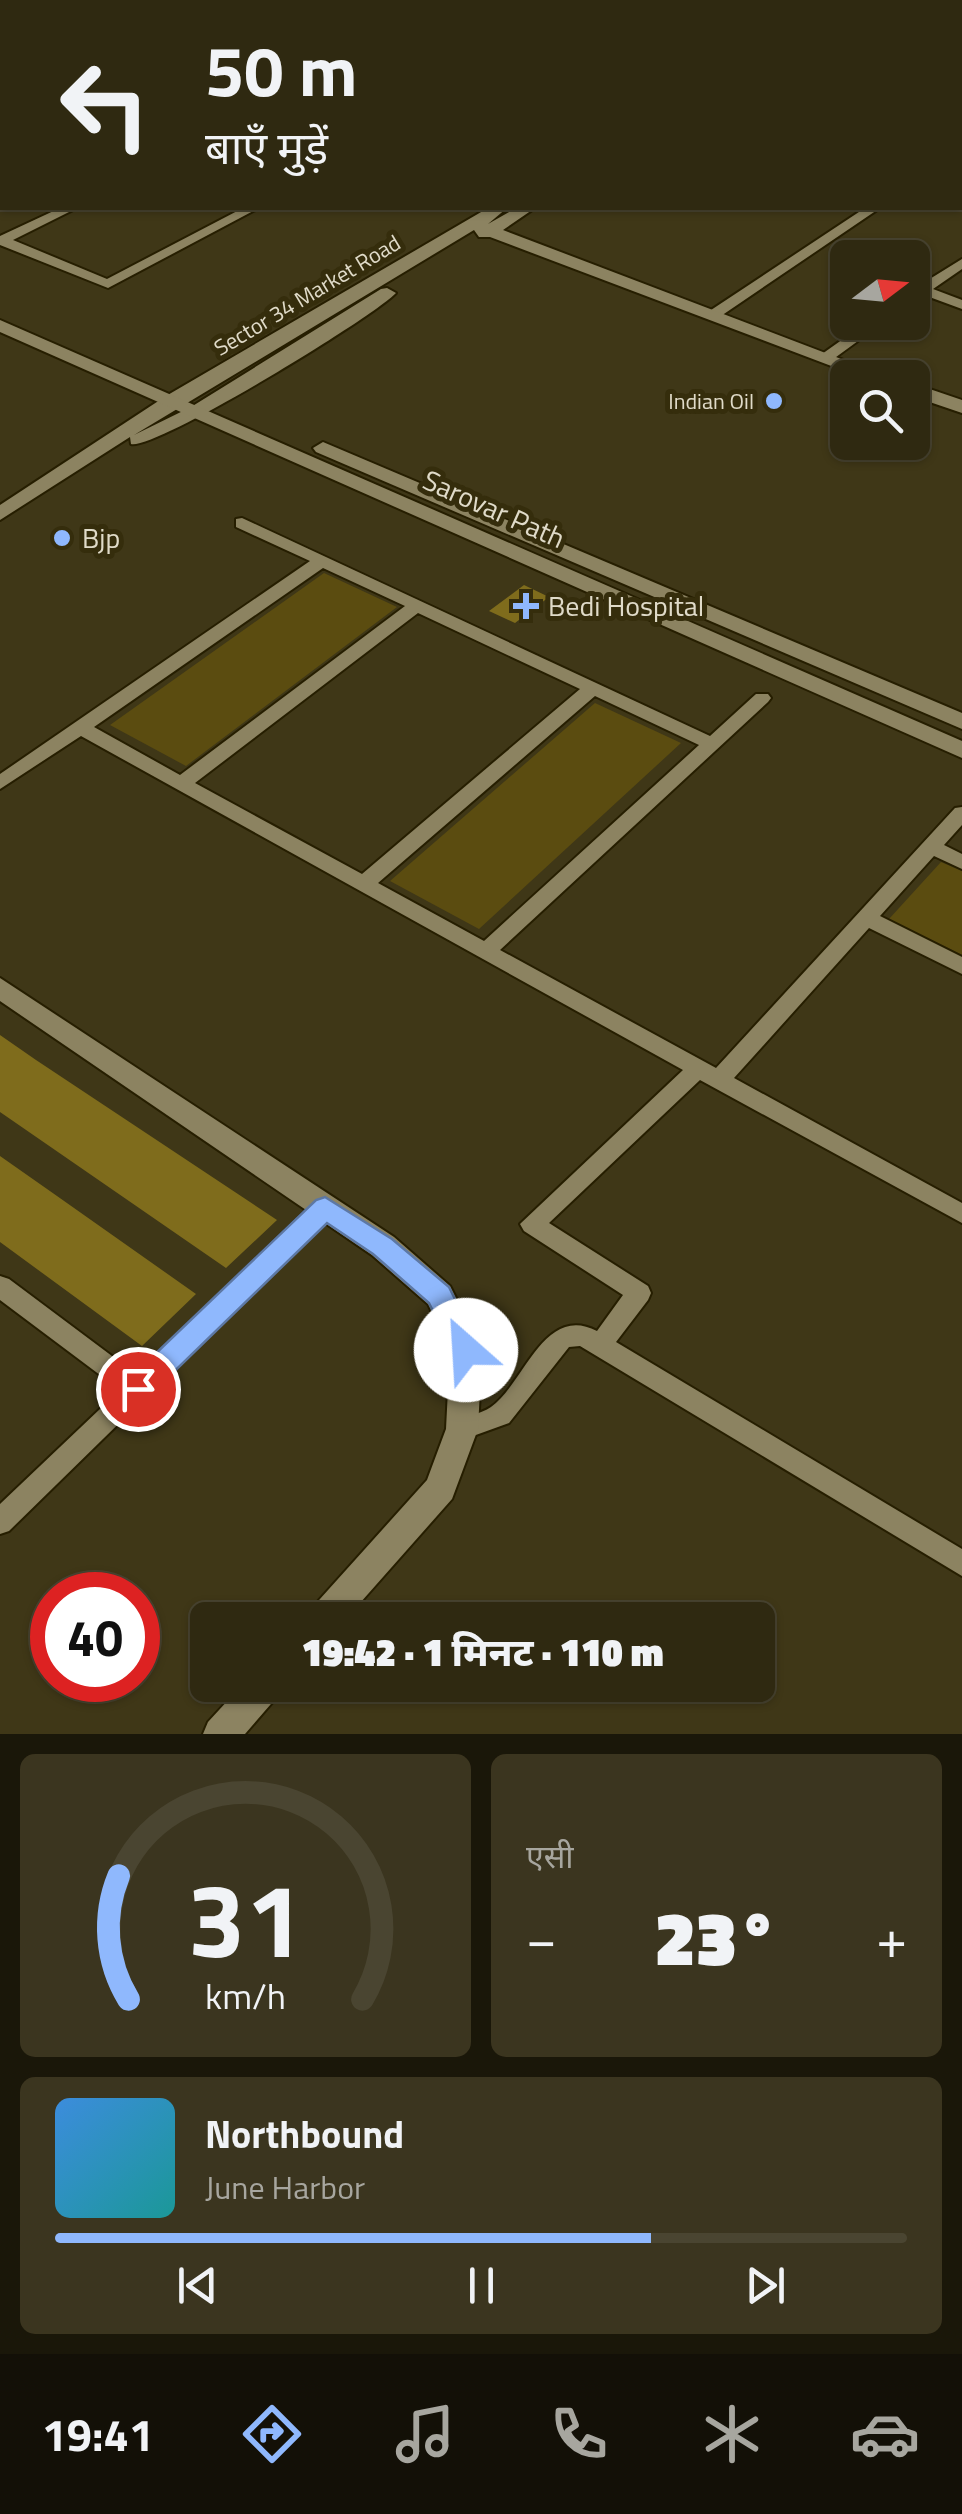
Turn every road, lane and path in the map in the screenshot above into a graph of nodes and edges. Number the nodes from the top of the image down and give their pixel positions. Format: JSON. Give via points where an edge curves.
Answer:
{"nodes":[{"id":1,"x":66,"y":210,"type":"edge"},
{"id":2,"x":248,"y":210,"type":"edge"},
{"id":3,"x":497,"y":210,"type":"edge"},
{"id":4,"x":522,"y":210,"type":"edge"},
{"id":5,"x":871,"y":210,"type":"edge"},
{"id":6,"x":480,"y":227,"type":"junction"},
{"id":7,"x":1,"y":240,"type":"edge"},
{"id":8,"x":962,"y":263,"type":"edge"},
{"id":9,"x":930,"y":286,"type":"edge"},
{"id":10,"x":930,"y":297,"type":"edge"},
{"id":11,"x":962,"y":305,"type":"edge"},
{"id":12,"x":0,"y":308,"type":"edge"},
{"id":13,"x":713,"y":315,"type":"junction"},
{"id":14,"x":0,"y":325,"type":"edge"},
{"id":15,"x":851,"y":340,"type":"edge"},
{"id":16,"x":827,"y":357,"type":"junction"},
{"id":17,"x":835,"y":360,"type":"edge"},
{"id":18,"x":930,"y":395,"type":"edge"},
{"id":19,"x":194,"y":401,"type":"junction"},
{"id":20,"x":962,"y":407,"type":"edge"},
{"id":21,"x":0,"y":514,"type":"edge"},
{"id":22,"x":242,"y":523,"type":"dead end"},
{"id":23,"x":322,"y":561,"type":"junction"},
{"id":24,"x":417,"y":605,"type":"junction"},
{"id":25,"x":593,"y":688,"type":"junction"},
{"id":26,"x":762,"y":698,"type":"dead end"},
{"id":27,"x":962,"y":722,"type":"edge"},
{"id":28,"x":81,"y":728,"type":"junction"},
{"id":29,"x":712,"y":744,"type":"junction"},
{"id":30,"x":962,"y":750,"type":"edge"},
{"id":31,"x":0,"y":783,"type":"edge"},
{"id":32,"x":182,"y":783,"type":"junction"},
{"id":33,"x":962,"y":813,"type":"edge"},
{"id":34,"x":931,"y":847,"type":"junction"},
{"id":35,"x":962,"y":862,"type":"edge"},
{"id":36,"x":364,"y":884,"type":"junction"},
{"id":37,"x":866,"y":918,"type":"junction"},
{"id":38,"x":486,"y":951,"type":"junction"},
{"id":39,"x":962,"y":966,"type":"edge"},
{"id":40,"x":0,"y":988,"type":"edge"},
{"id":41,"x":709,"y":1074,"type":"junction"},
{"id":42,"x":325,"y":1208,"type":"junction"},
{"id":43,"x":962,"y":1214,"type":"edge"},
{"id":44,"x":0,"y":1286,"type":"edge"},
{"id":45,"x":600,"y":1345,"type":"junction"},
{"id":46,"x":138,"y":1389,"type":"junction"},
{"id":47,"x":462,"y":1429,"type":"junction"},
{"id":48,"x":5,"y":1509,"type":"edge"},
{"id":49,"x":962,"y":1564,"type":"edge"},
{"id":50,"x":339,"y":1602,"type":"edge"},
{"id":51,"x":250,"y":1702,"type":"edge"},
{"id":52,"x":221,"y":1734,"type":"edge"}],
"edges":[{"from":1,"to":7,"type":"street"},
{"from":2,"to":7,"type":"street","via":[[108,284]]},
{"from":3,"to":6,"type":"street","name":"Sector 34 Market Road"},
{"from":4,"to":6,"type":"street"},
{"from":5,"to":13,"type":"street"},
{"from":6,"to":13,"type":"street"},
{"from":6,"to":19,"type":"street"},
{"from":6,"to":19,"type":"street","name":"Sector 34 Market Road"},
{"from":8,"to":9,"type":"street"},
{"from":10,"to":11,"type":"street"},
{"from":12,"to":19,"type":"street","name":"Sarovar Path"},
{"from":13,"to":16,"type":"street"},
{"from":14,"to":19,"type":"street","name":"Sarovar Path"},
{"from":15,"to":16,"type":"street"},
{"from":16,"to":17,"type":"street"},
{"from":18,"to":20,"type":"street"},
{"from":19,"to":21,"type":"street"},
{"from":19,"to":27,"type":"street","name":"Sarovar Path"},
{"from":19,"to":30,"type":"street","name":"Sarovar Path"},
{"from":22,"to":23,"type":"street"},
{"from":23,"to":24,"type":"street"},
{"from":23,"to":28,"type":"street"},
{"from":24,"to":25,"type":"street"},
{"from":24,"to":32,"type":"street"},
{"from":25,"to":29,"type":"street"},
{"from":25,"to":36,"type":"street"},
{"from":26,"to":29,"type":"street"},
{"from":28,"to":31,"type":"street"},
{"from":28,"to":32,"type":"street"},
{"from":29,"to":38,"type":"street"},
{"from":32,"to":36,"type":"street"},
{"from":33,"to":34,"type":"street"},
{"from":34,"to":35,"type":"street"},
{"from":34,"to":37,"type":"street"},
{"from":36,"to":38,"type":"street"},
{"from":37,"to":39,"type":"street"},
{"from":37,"to":41,"type":"street"},
{"from":38,"to":41,"type":"street"},
{"from":40,"to":42,"type":"street"},
{"from":41,"to":43,"type":"street"},
{"from":41,"to":45,"type":"street","via":[[532,1224],[639,1293]]},
{"from":42,"to":46,"type":"street"},
{"from":42,"to":47,"type":"street","via":[[439,1295],[466,1350]]},
{"from":44,"to":46,"type":"street"},
{"from":45,"to":47,"type":"street","via":[[583,1334],[562,1338],[500,1414]]},
{"from":45,"to":49,"type":"street"},
{"from":46,"to":48,"type":"street"},
{"from":47,"to":50,"type":"street","via":[[440,1489]]},
{"from":51,"to":52,"type":"street"}]}
